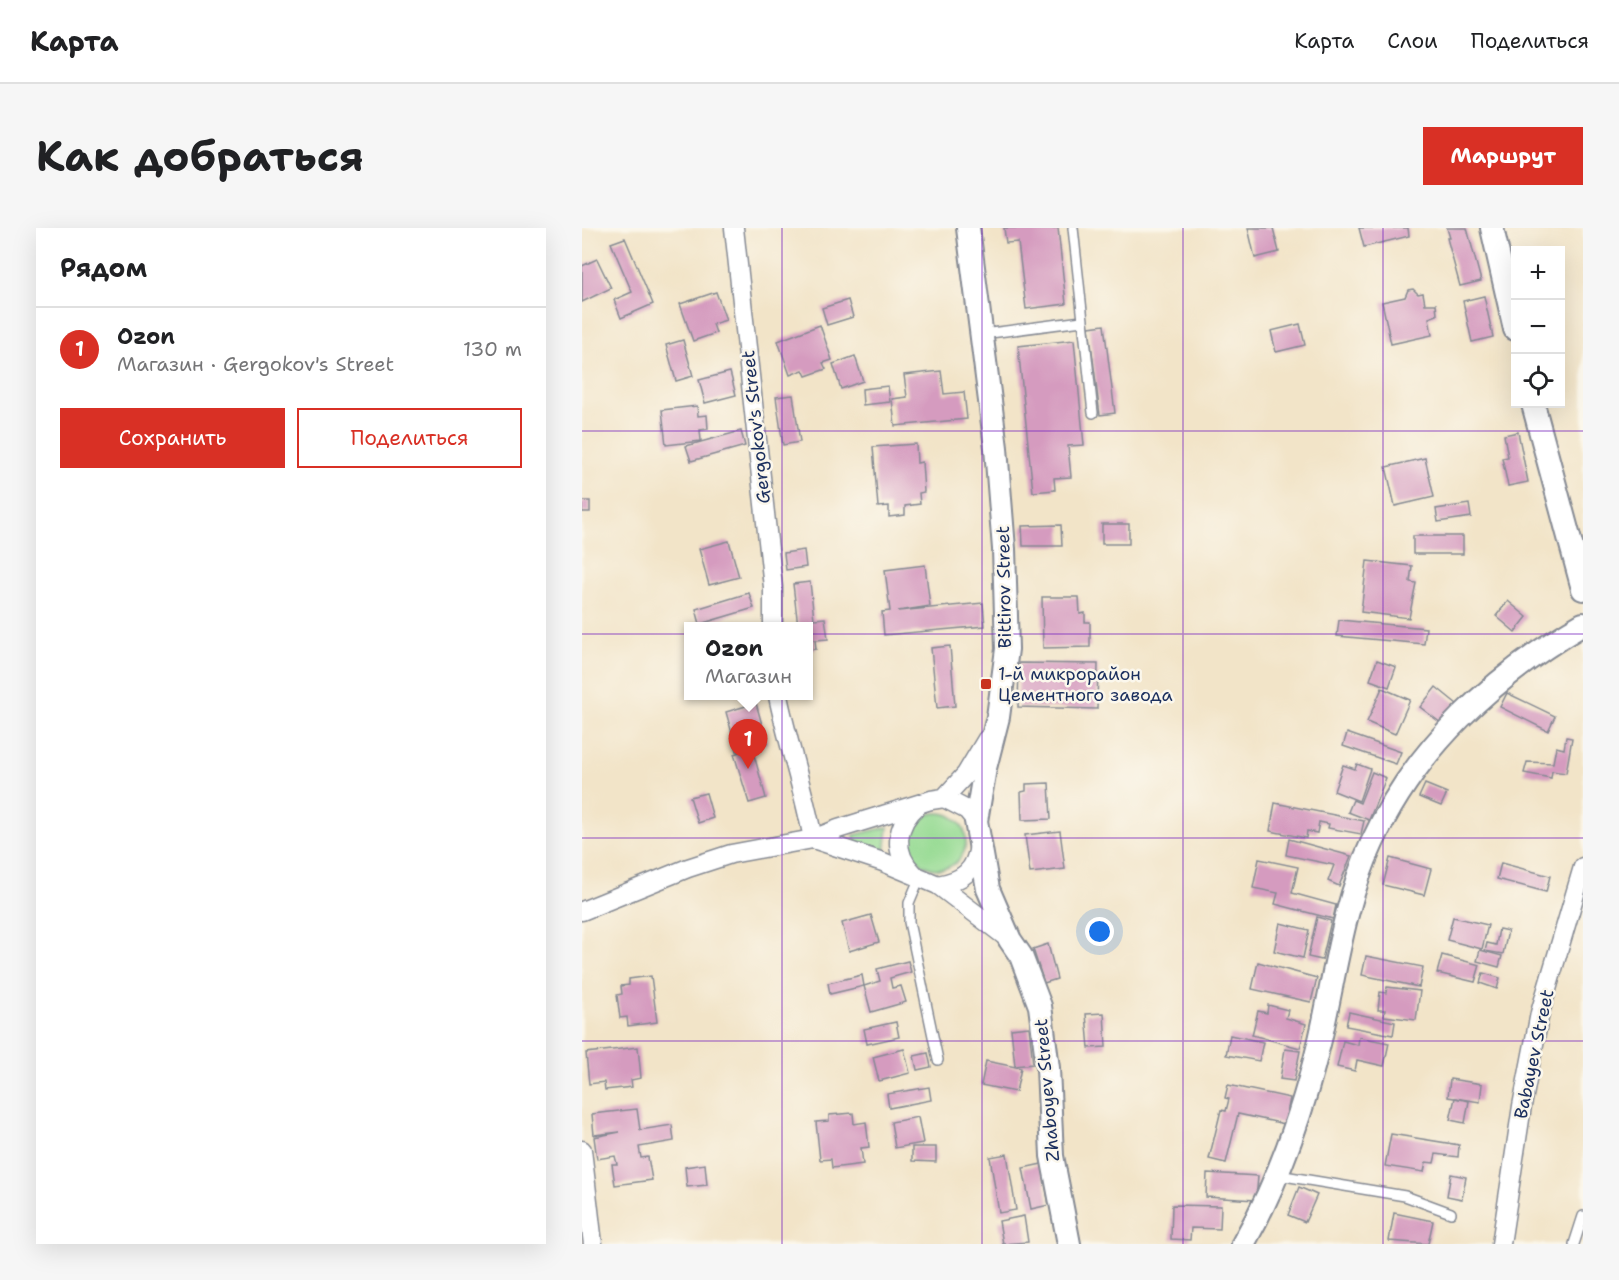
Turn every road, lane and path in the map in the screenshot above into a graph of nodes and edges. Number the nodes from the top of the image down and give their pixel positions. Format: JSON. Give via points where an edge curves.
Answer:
{"nodes":[{"id":1,"x":734,"y":228,"type":"edge"},
{"id":2,"x":968,"y":228,"type":"edge"},
{"id":3,"x":1073,"y":228,"type":"edge"},
{"id":4,"x":1492,"y":228,"type":"edge"},
{"id":5,"x":1511,"y":311,"type":"edge"},
{"id":6,"x":1082,"y":321,"type":"junction"},
{"id":7,"x":983,"y":334,"type":"junction"},
{"id":8,"x":1534,"y":408,"type":"edge"},
{"id":9,"x":1093,"y":413,"type":"dead end"},
{"id":10,"x":1583,"y":589,"type":"edge"},
{"id":11,"x":773,"y":622,"type":"edge"},
{"id":12,"x":1583,"y":624,"type":"edge"},
{"id":13,"x":779,"y":700,"type":"edge"},
{"id":14,"x":994,"y":729,"type":"junction"},
{"id":15,"x":944,"y":798,"type":"junction"},
{"id":16,"x":919,"y":804,"type":"junction"},
{"id":17,"x":978,"y":831,"type":"junction"},
{"id":18,"x":813,"y":839,"type":"junction"},
{"id":19,"x":1583,"y":867,"type":"edge"},
{"id":20,"x":919,"y":879,"type":"junction"},
{"id":21,"x":938,"y":885,"type":"junction"},
{"id":22,"x":582,"y":911,"type":"edge"},
{"id":23,"x":1010,"y":940,"type":"junction"},
{"id":24,"x":938,"y":1060,"type":"dead end"},
{"id":25,"x":582,"y":1150,"type":"edge"},
{"id":26,"x":1276,"y":1175,"type":"junction"},
{"id":27,"x":1451,"y":1213,"type":"dead end"},
{"id":28,"x":1583,"y":1216,"type":"edge"},
{"id":29,"x":593,"y":1244,"type":"edge"},
{"id":30,"x":1069,"y":1244,"type":"edge"},
{"id":31,"x":1243,"y":1244,"type":"edge"},
{"id":32,"x":1501,"y":1244,"type":"edge"},
{"id":33,"x":1574,"y":1244,"type":"edge"}],
"edges":[{"from":1,"to":11,"type":"street","name":"Gergokov's Street","via":[[773,586]]},
{"from":2,"to":7,"type":"street","name":"Bittirov Street"},
{"from":3,"to":6,"type":"lane"},
{"from":4,"to":5,"type":"street"},
{"from":6,"to":7,"type":"lane"},
{"from":6,"to":9,"type":"lane"},
{"from":7,"to":14,"type":"street","name":"Bittirov Street","via":[[1004,549],[1006,649]]},
{"from":8,"to":10,"type":"street"},
{"from":12,"to":26,"type":"street","via":[[1507,674],[1420,761],[1393,799],[1358,879],[1310,1079]]},
{"from":13,"to":18,"type":"street"},
{"from":14,"to":15,"type":"street","via":[[966,774]]},
{"from":14,"to":17,"type":"street","name":"Bittirov Street"},
{"from":15,"to":16,"type":"street"},
{"from":15,"to":17,"type":"street","via":[[967,810]]},
{"from":16,"to":18,"type":"street"},
{"from":16,"to":20,"type":"street","via":[[906,817],[898,839],[903,861]]},
{"from":17,"to":21,"type":"street","via":[[975,864],[951,883]]},
{"from":17,"to":23,"type":"street","name":"Bittirov Street","via":[[984,876]]},
{"from":18,"to":20,"type":"street","name":"Zhaboyev Street","via":[[883,862]]},
{"from":18,"to":22,"type":"street","name":"Zhaboyev Street","via":[[731,854]]},
{"from":19,"to":32,"type":"street","name":"Babayev Street","via":[[1540,1013]]},
{"from":20,"to":21,"type":"street","name":"Zhaboyev Street"},
{"from":20,"to":24,"type":"lane","via":[[909,903],[909,922]]},
{"from":21,"to":23,"type":"street","name":"Zhaboyev Street"},
{"from":23,"to":30,"type":"street","name":"Zhaboyev Street","via":[[1032,982],[1044,1029],[1052,1156]]},
{"from":25,"to":29,"type":"street"},
{"from":26,"to":27,"type":"lane","via":[[1387,1192]]},
{"from":26,"to":31,"type":"street"},
{"from":28,"to":33,"type":"lane"}]}
